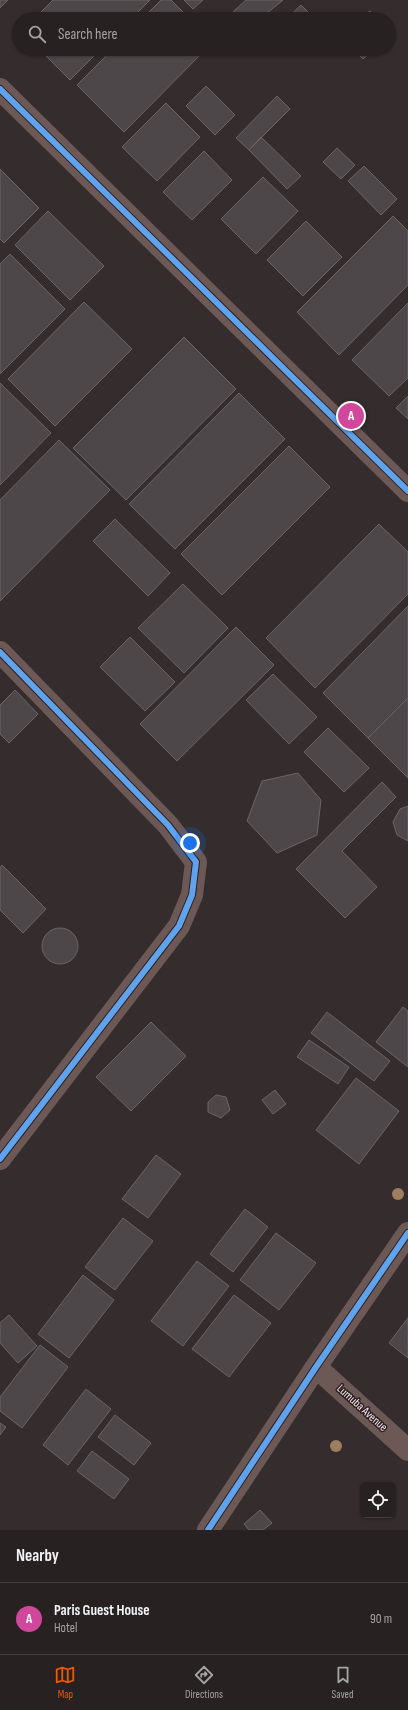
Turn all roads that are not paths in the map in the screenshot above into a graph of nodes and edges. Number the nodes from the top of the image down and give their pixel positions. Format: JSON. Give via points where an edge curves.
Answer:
{"nodes":[{"id":1,"x":0,"y":89,"type":"edge"},
{"id":2,"x":408,"y":491,"type":"edge"},
{"id":3,"x":0,"y":652,"type":"edge"},
{"id":4,"x":0,"y":1160,"type":"edge"},
{"id":5,"x":408,"y":1233,"type":"edge"},
{"id":6,"x":316,"y":1367,"type":"junction"},
{"id":7,"x":408,"y":1450,"type":"edge"},
{"id":8,"x":208,"y":1530,"type":"edge"}],
"edges":[{"from":1,"to":2,"type":"street"},
{"from":3,"to":4,"type":"street","via":[[168,825],[196,862],[192,894],[178,926]]},
{"from":5,"to":6,"type":"street"},
{"from":6,"to":7,"type":"street","name":"Lumuba Avenue"},
{"from":6,"to":8,"type":"street"}]}
